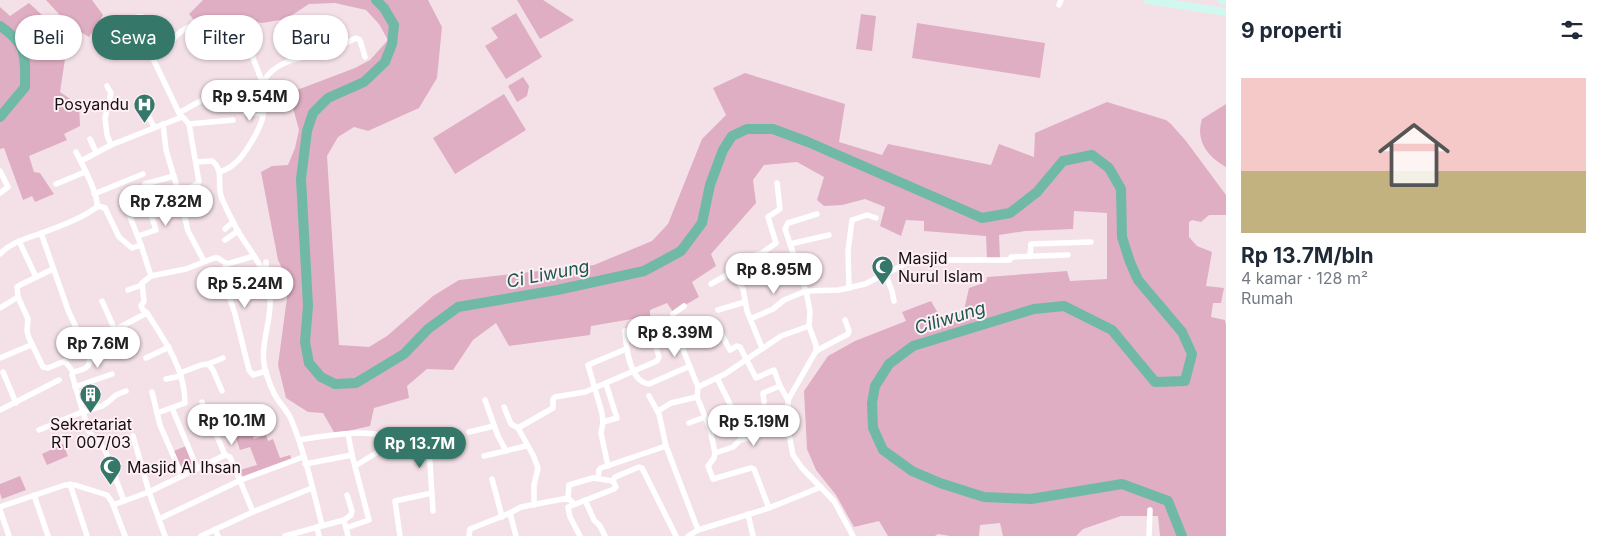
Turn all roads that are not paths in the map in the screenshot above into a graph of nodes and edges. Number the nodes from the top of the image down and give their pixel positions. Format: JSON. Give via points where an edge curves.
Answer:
{"nodes":[{"id":1,"x":1057,"y":0,"type":"edge"},
{"id":2,"x":1062,"y":0,"type":"edge"},
{"id":3,"x":1148,"y":0,"type":"edge"},
{"id":4,"x":1220,"y":0,"type":"edge"},
{"id":5,"x":1226,"y":1,"type":"edge"},
{"id":6,"x":1226,"y":12,"type":"edge"},
{"id":7,"x":175,"y":37,"type":"edge"},
{"id":8,"x":348,"y":42,"type":"edge"},
{"id":9,"x":365,"y":57,"type":"dead end"},
{"id":10,"x":154,"y":60,"type":"edge"},
{"id":11,"x":296,"y":60,"type":"edge"},
{"id":12,"x":263,"y":84,"type":"junction"},
{"id":13,"x":107,"y":86,"type":"dead end"},
{"id":14,"x":262,"y":92,"type":"junction"},
{"id":15,"x":142,"y":104,"type":"dead end"},
{"id":16,"x":263,"y":113,"type":"junction"},
{"id":17,"x":245,"y":114,"type":"dead end"},
{"id":18,"x":181,"y":115,"type":"junction"},
{"id":19,"x":233,"y":120,"type":"dead end"},
{"id":20,"x":162,"y":124,"type":"junction"},
{"id":21,"x":189,"y":124,"type":"junction"},
{"id":22,"x":154,"y":128,"type":"junction"},
{"id":23,"x":90,"y":139,"type":"dead end"},
{"id":24,"x":111,"y":145,"type":"junction"},
{"id":25,"x":76,"y":152,"type":"dead end"},
{"id":26,"x":96,"y":152,"type":"junction"},
{"id":27,"x":81,"y":161,"type":"junction"},
{"id":28,"x":196,"y":162,"type":"junction"},
{"id":29,"x":0,"y":171,"type":"edge"},
{"id":30,"x":85,"y":172,"type":"junction"},
{"id":31,"x":220,"y":172,"type":"junction"},
{"id":32,"x":142,"y":174,"type":"dead end"},
{"id":33,"x":174,"y":176,"type":"junction"},
{"id":34,"x":777,"y":183,"type":"dead end"},
{"id":35,"x":56,"y":184,"type":"dead end"},
{"id":36,"x":179,"y":191,"type":"junction"},
{"id":37,"x":0,"y":193,"type":"edge"},
{"id":38,"x":94,"y":194,"type":"junction"},
{"id":39,"x":145,"y":197,"type":"junction"},
{"id":40,"x":98,"y":206,"type":"junction"},
{"id":41,"x":817,"y":214,"type":"dead end"},
{"id":42,"x":876,"y":218,"type":"dead end"},
{"id":43,"x":233,"y":222,"type":"junction"},
{"id":44,"x":225,"y":230,"type":"dead end"},
{"id":45,"x":238,"y":231,"type":"junction"},
{"id":46,"x":41,"y":233,"type":"junction"},
{"id":47,"x":829,"y":235,"type":"dead end"},
{"id":48,"x":138,"y":236,"type":"junction"},
{"id":49,"x":225,"y":240,"type":"dead end"},
{"id":50,"x":20,"y":241,"type":"junction"},
{"id":51,"x":1091,"y":242,"type":"dead end"},
{"id":52,"x":790,"y":244,"type":"junction"},
{"id":53,"x":141,"y":245,"type":"junction"},
{"id":54,"x":0,"y":254,"type":"edge"},
{"id":55,"x":1068,"y":255,"type":"dead end"},
{"id":56,"x":254,"y":256,"type":"junction"},
{"id":57,"x":1030,"y":256,"type":"junction"},
{"id":58,"x":204,"y":261,"type":"junction"},
{"id":59,"x":266,"y":262,"type":"dead end"},
{"id":60,"x":226,"y":264,"type":"junction"},
{"id":61,"x":53,"y":269,"type":"junction"},
{"id":62,"x":263,"y":272,"type":"junction"},
{"id":63,"x":732,"y":272,"type":"junction"},
{"id":64,"x":886,"y":273,"type":"junction"},
{"id":65,"x":151,"y":276,"type":"junction"},
{"id":66,"x":36,"y":277,"type":"junction"},
{"id":67,"x":711,"y":284,"type":"dead end"},
{"id":68,"x":142,"y":285,"type":"junction"},
{"id":69,"x":849,"y":288,"type":"junction"},
{"id":70,"x":128,"y":290,"type":"dead end"},
{"id":71,"x":806,"y":291,"type":"junction"},
{"id":72,"x":18,"y":297,"type":"junction"},
{"id":73,"x":102,"y":301,"type":"dead end"},
{"id":74,"x":894,"y":301,"type":"dead end"},
{"id":75,"x":745,"y":302,"type":"junction"},
{"id":76,"x":684,"y":306,"type":"dead end"},
{"id":77,"x":0,"y":308,"type":"edge"},
{"id":78,"x":718,"y":310,"type":"dead end"},
{"id":79,"x":147,"y":313,"type":"junction"},
{"id":80,"x":750,"y":319,"type":"junction"},
{"id":81,"x":845,"y":320,"type":"dead end"},
{"id":82,"x":672,"y":322,"type":"junction"},
{"id":83,"x":809,"y":326,"type":"junction"},
{"id":84,"x":718,"y":328,"type":"dead end"},
{"id":85,"x":652,"y":329,"type":"junction"},
{"id":86,"x":115,"y":330,"type":"junction"},
{"id":87,"x":31,"y":345,"type":"junction"},
{"id":88,"x":85,"y":345,"type":"junction"},
{"id":89,"x":169,"y":347,"type":"junction"},
{"id":90,"x":762,"y":348,"type":"junction"},
{"id":91,"x":626,"y":349,"type":"junction"},
{"id":92,"x":816,"y":351,"type":"junction"},
{"id":93,"x":0,"y":357,"type":"edge"},
{"id":94,"x":146,"y":358,"type":"dead end"},
{"id":95,"x":223,"y":358,"type":"dead end"},
{"id":96,"x":747,"y":359,"type":"junction"},
{"id":97,"x":208,"y":364,"type":"junction"},
{"id":98,"x":690,"y":366,"type":"junction"},
{"id":99,"x":266,"y":371,"type":"junction"},
{"id":100,"x":634,"y":371,"type":"junction"},
{"id":101,"x":3,"y":372,"type":"dead end"},
{"id":102,"x":73,"y":372,"type":"junction"},
{"id":103,"x":112,"y":374,"type":"dead end"},
{"id":104,"x":180,"y":374,"type":"junction"},
{"id":105,"x":718,"y":378,"type":"junction"},
{"id":106,"x":166,"y":379,"type":"dead end"},
{"id":107,"x":59,"y":380,"type":"dead end"},
{"id":108,"x":606,"y":384,"type":"junction"},
{"id":109,"x":780,"y":386,"type":"junction"},
{"id":110,"x":75,"y":387,"type":"junction"},
{"id":111,"x":698,"y":387,"type":"junction"},
{"id":112,"x":594,"y":389,"type":"junction"},
{"id":113,"x":126,"y":391,"type":"dead end"},
{"id":114,"x":222,"y":391,"type":"dead end"},
{"id":115,"x":152,"y":392,"type":"dead end"},
{"id":116,"x":649,"y":396,"type":"dead end"},
{"id":117,"x":697,"y":397,"type":"junction"},
{"id":118,"x":485,"y":400,"type":"dead end"},
{"id":119,"x":788,"y":400,"type":"junction"},
{"id":120,"x":202,"y":402,"type":"dead end"},
{"id":121,"x":764,"y":402,"type":"dead end"},
{"id":122,"x":16,"y":403,"type":"junction"},
{"id":123,"x":504,"y":407,"type":"dead end"},
{"id":124,"x":172,"y":408,"type":"junction"},
{"id":125,"x":0,"y":410,"type":"edge"},
{"id":126,"x":658,"y":411,"type":"junction"},
{"id":127,"x":82,"y":412,"type":"junction"},
{"id":128,"x":157,"y":413,"type":"junction"},
{"id":129,"x":705,"y":417,"type":"junction"},
{"id":130,"x":603,"y":422,"type":"junction"},
{"id":131,"x":690,"y":423,"type":"dead end"},
{"id":132,"x":494,"y":426,"type":"junction"},
{"id":133,"x":789,"y":426,"type":"junction"},
{"id":134,"x":518,"y":428,"type":"junction"},
{"id":135,"x":710,"y":429,"type":"junction"},
{"id":136,"x":39,"y":430,"type":"dead end"},
{"id":137,"x":468,"y":432,"type":"dead end"},
{"id":138,"x":348,"y":434,"type":"junction"},
{"id":139,"x":450,"y":434,"type":"dead end"},
{"id":140,"x":133,"y":436,"type":"dead end"},
{"id":141,"x":381,"y":436,"type":"dead end"},
{"id":142,"x":298,"y":440,"type":"junction"},
{"id":143,"x":526,"y":446,"type":"junction"},
{"id":144,"x":666,"y":446,"type":"junction"},
{"id":145,"x":381,"y":450,"type":"dead end"},
{"id":146,"x":506,"y":451,"type":"junction"},
{"id":147,"x":715,"y":453,"type":"junction"},
{"id":148,"x":225,"y":455,"type":"junction"},
{"id":149,"x":352,"y":455,"type":"junction"},
{"id":150,"x":484,"y":456,"type":"dead end"},
{"id":151,"x":304,"y":457,"type":"junction"},
{"id":152,"x":305,"y":464,"type":"junction"},
{"id":153,"x":355,"y":466,"type":"junction"},
{"id":154,"x":608,"y":466,"type":"junction"},
{"id":155,"x":197,"y":468,"type":"junction"},
{"id":156,"x":182,"y":476,"type":"junction"},
{"id":157,"x":240,"y":478,"type":"junction"},
{"id":158,"x":598,"y":478,"type":"junction"},
{"id":159,"x":492,"y":479,"type":"dead end"},
{"id":160,"x":613,"y":481,"type":"junction"},
{"id":161,"x":70,"y":484,"type":"junction"},
{"id":162,"x":821,"y":487,"type":"junction"},
{"id":163,"x":312,"y":488,"type":"junction"},
{"id":164,"x":148,"y":492,"type":"junction"},
{"id":165,"x":432,"y":493,"type":"junction"},
{"id":166,"x":34,"y":495,"type":"junction"},
{"id":167,"x":347,"y":495,"type":"dead end"},
{"id":168,"x":568,"y":498,"type":"junction"},
{"id":169,"x":585,"y":500,"type":"junction"},
{"id":170,"x":124,"y":501,"type":"junction"},
{"id":171,"x":574,"y":504,"type":"junction"},
{"id":172,"x":534,"y":505,"type":"junction"},
{"id":173,"x":113,"y":506,"type":"junction"},
{"id":174,"x":0,"y":508,"type":"edge"},
{"id":175,"x":769,"y":508,"type":"junction"},
{"id":176,"x":1150,"y":510,"type":"dead end"},
{"id":177,"x":432,"y":511,"type":"dead end"},
{"id":178,"x":253,"y":512,"type":"junction"},
{"id":179,"x":510,"y":513,"type":"junction"},
{"id":180,"x":748,"y":514,"type":"junction"},
{"id":181,"x":502,"y":517,"type":"junction"},
{"id":182,"x":159,"y":519,"type":"junction"},
{"id":183,"x":344,"y":520,"type":"junction"},
{"id":184,"x":320,"y":526,"type":"junction"},
{"id":185,"x":346,"y":528,"type":"junction"},
{"id":186,"x":215,"y":529,"type":"junction"},
{"id":187,"x":698,"y":530,"type":"junction"},
{"id":188,"x":0,"y":533,"type":"edge"},
{"id":189,"x":8,"y":534,"type":"edge"},
{"id":190,"x":48,"y":536,"type":"edge"},
{"id":191,"x":87,"y":536,"type":"edge"},
{"id":192,"x":125,"y":536,"type":"edge"},
{"id":193,"x":165,"y":536,"type":"edge"},
{"id":194,"x":200,"y":536,"type":"edge"},
{"id":195,"x":218,"y":536,"type":"edge"},
{"id":196,"x":285,"y":536,"type":"edge"},
{"id":197,"x":319,"y":536,"type":"edge"},
{"id":198,"x":348,"y":536,"type":"edge"},
{"id":199,"x":400,"y":536,"type":"edge"},
{"id":200,"x":469,"y":536,"type":"edge"},
{"id":201,"x":516,"y":536,"type":"edge"},
{"id":202,"x":580,"y":536,"type":"edge"},
{"id":203,"x":605,"y":536,"type":"edge"},
{"id":204,"x":676,"y":536,"type":"edge"},
{"id":205,"x":688,"y":536,"type":"edge"},
{"id":206,"x":753,"y":536,"type":"edge"},
{"id":207,"x":853,"y":536,"type":"edge"},
{"id":208,"x":1149,"y":536,"type":"edge"}],
"edges":[{"from":1,"to":2,"type":"street","via":[[1059,5]]},
{"from":3,"to":6,"type":"main road"},
{"from":4,"to":5,"type":"main road"},
{"from":7,"to":12,"type":"street","via":[[197,25],[228,43],[246,40]]},
{"from":8,"to":9,"type":"street","via":[[358,38]]},
{"from":10,"to":18,"type":"street"},
{"from":11,"to":12,"type":"street","via":[[273,70]]},
{"from":12,"to":14,"type":"street"},
{"from":13,"to":24,"type":"street","via":[[110,96],[106,126]]},
{"from":14,"to":16,"type":"street"},
{"from":14,"to":18,"type":"street","via":[[248,87],[239,88],[212,96]]},
{"from":15,"to":22,"type":"street"},
{"from":16,"to":17,"type":"street"},
{"from":16,"to":31,"type":"street","via":[[259,127],[240,159]]},
{"from":18,"to":20,"type":"street"},
{"from":18,"to":21,"type":"street"},
{"from":19,"to":21,"type":"street"},
{"from":20,"to":22,"type":"street"},
{"from":20,"to":33,"type":"street"},
{"from":21,"to":28,"type":"street"},
{"from":22,"to":24,"type":"street"},
{"from":23,"to":26,"type":"street"},
{"from":24,"to":26,"type":"street"},
{"from":25,"to":27,"type":"street"},
{"from":26,"to":27,"type":"street"},
{"from":27,"to":30,"type":"street"},
{"from":28,"to":31,"type":"street","via":[[212,161]]},
{"from":28,"to":36,"type":"street","via":[[198,183]]},
{"from":29,"to":37,"type":"street","via":[[8,187]]},
{"from":30,"to":35,"type":"street"},
{"from":30,"to":38,"type":"street"},
{"from":31,"to":43,"type":"street","via":[[220,194]]},
{"from":32,"to":38,"type":"street"},
{"from":33,"to":36,"type":"street"},
{"from":33,"to":39,"type":"street","via":[[145,184],[148,196]]},
{"from":34,"to":63,"type":"street","via":[[780,209],[768,217],[776,243],[762,253],[732,265]]},
{"from":36,"to":58,"type":"street","via":[[188,231]]},
{"from":38,"to":40,"type":"street"},
{"from":39,"to":48,"type":"street","via":[[156,230]]},
{"from":39,"to":48,"type":"street","via":[[124,204]]},
{"from":40,"to":46,"type":"street"},
{"from":40,"to":53,"type":"street","via":[[105,209],[120,238],[132,248]]},
{"from":41,"to":52,"type":"street","via":[[786,225]]},
{"from":42,"to":69,"type":"street","via":[[866,215],[852,220],[848,251]]},
{"from":43,"to":44,"type":"street"},
{"from":43,"to":45,"type":"street"},
{"from":45,"to":49,"type":"street"},
{"from":45,"to":56,"type":"street"},
{"from":46,"to":50,"type":"street"},
{"from":46,"to":61,"type":"street"},
{"from":47,"to":52,"type":"street"},
{"from":48,"to":53,"type":"street"},
{"from":50,"to":54,"type":"street"},
{"from":50,"to":66,"type":"street"},
{"from":51,"to":57,"type":"street","via":[[1031,244]]},
{"from":52,"to":71,"type":"street"},
{"from":53,"to":65,"type":"street"},
{"from":55,"to":57,"type":"street"},
{"from":56,"to":60,"type":"street"},
{"from":56,"to":62,"type":"street"},
{"from":57,"to":64,"type":"street","via":[[1011,257],[1010,260],[912,262]]},
{"from":58,"to":60,"type":"street","via":[[218,258]]},
{"from":58,"to":65,"type":"street","via":[[186,269]]},
{"from":59,"to":62,"type":"street"},
{"from":60,"to":99,"type":"street","via":[[224,269],[230,299],[249,370],[253,375]]},
{"from":61,"to":66,"type":"street"},
{"from":61,"to":88,"type":"street"},
{"from":62,"to":99,"type":"street","via":[[270,297],[263,353]]},
{"from":63,"to":67,"type":"street"},
{"from":63,"to":75,"type":"street","via":[[743,289]]},
{"from":64,"to":69,"type":"street"},
{"from":64,"to":74,"type":"street"},
{"from":65,"to":68,"type":"street"},
{"from":66,"to":72,"type":"street","via":[[17,287]]},
{"from":68,"to":70,"type":"street"},
{"from":68,"to":79,"type":"street","via":[[144,301],[141,306]]},
{"from":69,"to":71,"type":"street"},
{"from":71,"to":80,"type":"street"},
{"from":71,"to":83,"type":"street"},
{"from":72,"to":77,"type":"street"},
{"from":72,"to":87,"type":"street","via":[[28,319]]},
{"from":73,"to":86,"type":"street"},
{"from":75,"to":78,"type":"street"},
{"from":75,"to":80,"type":"street"},
{"from":76,"to":82,"type":"street","via":[[673,314]]},
{"from":79,"to":86,"type":"street"},
{"from":79,"to":89,"type":"street"},
{"from":80,"to":90,"type":"street"},
{"from":81,"to":92,"type":"street","via":[[848,334]]},
{"from":82,"to":85,"type":"street"},
{"from":82,"to":98,"type":"street"},
{"from":83,"to":90,"type":"street","via":[[780,336]]},
{"from":83,"to":92,"type":"street"},
{"from":84,"to":96,"type":"street","via":[[728,349],[738,346]]},
{"from":85,"to":91,"type":"street","via":[[625,331]]},
{"from":85,"to":100,"type":"street","via":[[659,359]]},
{"from":86,"to":88,"type":"street"},
{"from":87,"to":93,"type":"street"},
{"from":87,"to":102,"type":"street","via":[[44,368],[65,361]]},
{"from":88,"to":102,"type":"street","via":[[90,363],[83,370]]},
{"from":89,"to":94,"type":"street"},
{"from":89,"to":104,"type":"street"},
{"from":90,"to":96,"type":"street"},
{"from":91,"to":100,"type":"street"},
{"from":91,"to":112,"type":"street","via":[[588,365]]},
{"from":92,"to":119,"type":"street"},
{"from":95,"to":97,"type":"street"},
{"from":96,"to":105,"type":"street"},
{"from":96,"to":109,"type":"street","via":[[756,378],[774,370]]},
{"from":97,"to":104,"type":"street"},
{"from":97,"to":114,"type":"street"},
{"from":98,"to":100,"type":"street","via":[[649,384],[642,383]]},
{"from":98,"to":111,"type":"street"},
{"from":99,"to":142,"type":"street","via":[[272,391],[287,411]]},
{"from":100,"to":108,"type":"street"},
{"from":101,"to":122,"type":"street"},
{"from":102,"to":110,"type":"street"},
{"from":103,"to":110,"type":"street"},
{"from":104,"to":106,"type":"street"},
{"from":104,"to":124,"type":"street","via":[[185,401]]},
{"from":105,"to":111,"type":"street"},
{"from":105,"to":135,"type":"street","via":[[735,414],[731,420]]},
{"from":107,"to":122,"type":"street"},
{"from":108,"to":112,"type":"street"},
{"from":108,"to":130,"type":"street","via":[[617,418]]},
{"from":109,"to":119,"type":"street"},
{"from":109,"to":121,"type":"street","via":[[763,393]]},
{"from":110,"to":127,"type":"street"},
{"from":111,"to":117,"type":"street"},
{"from":112,"to":130,"type":"street"},
{"from":112,"to":134,"type":"street","via":[[555,397],[553,408]]},
{"from":113,"to":127,"type":"street","via":[[102,406]]},
{"from":115,"to":128,"type":"street"},
{"from":116,"to":126,"type":"street"},
{"from":117,"to":126,"type":"street","via":[[671,403]]},
{"from":117,"to":129,"type":"street"},
{"from":118,"to":132,"type":"street"},
{"from":119,"to":133,"type":"street"},
{"from":120,"to":148,"type":"street"},
{"from":122,"to":125,"type":"street"},
{"from":123,"to":134,"type":"street","via":[[511,424]]},
{"from":124,"to":128,"type":"street"},
{"from":124,"to":155,"type":"street"},
{"from":126,"to":144,"type":"street"},
{"from":127,"to":136,"type":"street"},
{"from":127,"to":170,"type":"street","via":[[90,434],[106,450]]},
{"from":128,"to":156,"type":"street"},
{"from":129,"to":131,"type":"street"},
{"from":129,"to":135,"type":"street"},
{"from":130,"to":154,"type":"street","via":[[601,433]]},
{"from":132,"to":137,"type":"street"},
{"from":132,"to":146,"type":"street"},
{"from":133,"to":147,"type":"street","via":[[740,440],[733,447]]},
{"from":133,"to":162,"type":"street","via":[[793,455]]},
{"from":134,"to":143,"type":"street"},
{"from":135,"to":147,"type":"street"},
{"from":138,"to":141,"type":"street"},
{"from":138,"to":142,"type":"street"},
{"from":138,"to":149,"type":"street"},
{"from":139,"to":165,"type":"street","via":[[434,438],[429,447]]},
{"from":140,"to":164,"type":"street"},
{"from":142,"to":151,"type":"street"},
{"from":143,"to":146,"type":"street"},
{"from":143,"to":172,"type":"street","via":[[538,468]]},
{"from":144,"to":154,"type":"street"},
{"from":144,"to":187,"type":"street"},
{"from":145,"to":153,"type":"street"},
{"from":146,"to":150,"type":"street"},
{"from":147,"to":175,"type":"street","via":[[707,465],[713,479],[754,469]]},
{"from":148,"to":155,"type":"street"},
{"from":148,"to":157,"type":"street","via":[[230,457]]},
{"from":149,"to":152,"type":"street"},
{"from":149,"to":153,"type":"street"},
{"from":151,"to":152,"type":"street"},
{"from":151,"to":157,"type":"street"},
{"from":152,"to":163,"type":"street"},
{"from":153,"to":185,"type":"street","via":[[369,520]]},
{"from":154,"to":158,"type":"street","via":[[599,470]]},
{"from":155,"to":156,"type":"street"},
{"from":156,"to":164,"type":"street"},
{"from":157,"to":178,"type":"street"},
{"from":157,"to":182,"type":"street"},
{"from":158,"to":160,"type":"street"},
{"from":158,"to":168,"type":"street","via":[[568,486]]},
{"from":159,"to":181,"type":"street"},
{"from":160,"to":169,"type":"street","via":[[614,489]]},
{"from":160,"to":204,"type":"street","via":[[615,477],[642,468]]},
{"from":161,"to":166,"type":"street"},
{"from":161,"to":173,"type":"street","via":[[105,494]]},
{"from":161,"to":191,"type":"street"},
{"from":162,"to":175,"type":"street"},
{"from":162,"to":207,"type":"street","via":[[834,501]]},
{"from":163,"to":178,"type":"street"},
{"from":163,"to":184,"type":"street"},
{"from":164,"to":170,"type":"street"},
{"from":164,"to":182,"type":"street"},
{"from":165,"to":177,"type":"street"},
{"from":165,"to":199,"type":"street","via":[[395,501]]},
{"from":166,"to":174,"type":"street"},
{"from":166,"to":190,"type":"street"},
{"from":167,"to":183,"type":"street","via":[[352,513]]},
{"from":168,"to":171,"type":"street"},
{"from":168,"to":172,"type":"street"},
{"from":169,"to":171,"type":"street"},
{"from":169,"to":203,"type":"street"},
{"from":170,"to":173,"type":"street"},
{"from":171,"to":202,"type":"street","via":[[568,506],[568,510]]},
{"from":172,"to":179,"type":"street","via":[[520,507]]},
{"from":173,"to":192,"type":"street"},
{"from":174,"to":189,"type":"street"},
{"from":175,"to":180,"type":"street"},
{"from":176,"to":208,"type":"street"},
{"from":178,"to":186,"type":"street"},
{"from":179,"to":181,"type":"street"},
{"from":179,"to":201,"type":"street"},
{"from":180,"to":187,"type":"street"},
{"from":180,"to":206,"type":"street"},
{"from":181,"to":200,"type":"street","via":[[470,529]]},
{"from":182,"to":193,"type":"street"},
{"from":183,"to":184,"type":"street"},
{"from":183,"to":185,"type":"street"},
{"from":184,"to":196,"type":"street"},
{"from":184,"to":197,"type":"street"},
{"from":185,"to":198,"type":"street"},
{"from":186,"to":194,"type":"street"},
{"from":186,"to":195,"type":"street"},
{"from":187,"to":205,"type":"street"},
{"from":188,"to":189,"type":"street"}]}
